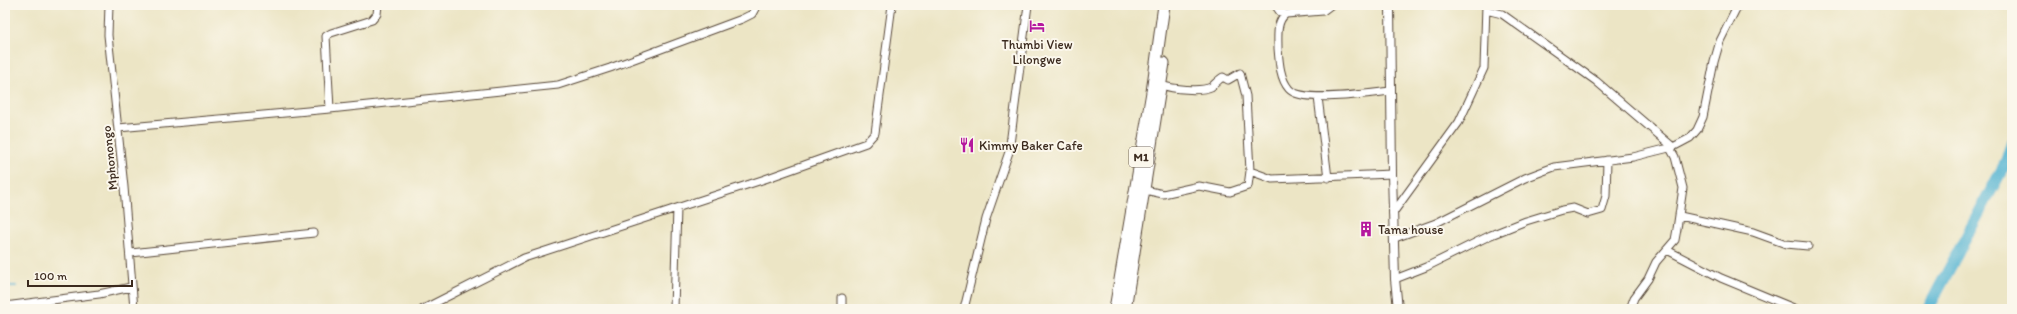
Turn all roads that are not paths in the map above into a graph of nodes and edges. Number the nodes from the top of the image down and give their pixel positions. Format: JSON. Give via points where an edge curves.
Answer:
{"nodes":[{"id":1,"x":109,"y":5,"type":"edge"},
{"id":2,"x":378,"y":5,"type":"edge"},
{"id":3,"x":757,"y":5,"type":"edge"},
{"id":4,"x":892,"y":5,"type":"edge"},
{"id":5,"x":1028,"y":5,"type":"edge"},
{"id":6,"x":1164,"y":5,"type":"edge"},
{"id":7,"x":1171,"y":5,"type":"edge"},
{"id":8,"x":1275,"y":5,"type":"edge"},
{"id":9,"x":1331,"y":5,"type":"edge"},
{"id":10,"x":1390,"y":5,"type":"edge"},
{"id":11,"x":1738,"y":5,"type":"edge"},
{"id":12,"x":1486,"y":8,"type":"edge"},
{"id":13,"x":1286,"y":14,"type":"junction"},
{"id":14,"x":1161,"y":85,"type":"junction"},
{"id":15,"x":1392,"y":91,"type":"junction"},
{"id":16,"x":1318,"y":97,"type":"junction"},
{"id":17,"x":330,"y":109,"type":"junction"},
{"id":18,"x":118,"y":128,"type":"junction"},
{"id":19,"x":1672,"y":147,"type":"junction"},
{"id":20,"x":1607,"y":160,"type":"junction"},
{"id":21,"x":1250,"y":170,"type":"junction"},
{"id":22,"x":1392,"y":174,"type":"junction"},
{"id":23,"x":1328,"y":178,"type":"junction"},
{"id":24,"x":1145,"y":190,"type":"junction"},
{"id":25,"x":677,"y":208,"type":"junction"},
{"id":26,"x":1394,"y":213,"type":"junction"},
{"id":27,"x":1680,"y":216,"type":"junction"},
{"id":28,"x":314,"y":233,"type":"dead end"},
{"id":29,"x":1394,"y":238,"type":"junction"},
{"id":30,"x":1808,"y":246,"type":"dead end"},
{"id":31,"x":1667,"y":250,"type":"junction"},
{"id":32,"x":130,"y":253,"type":"junction"},
{"id":33,"x":1395,"y":279,"type":"junction"},
{"id":34,"x":131,"y":287,"type":"junction"},
{"id":35,"x":842,"y":298,"type":"dead end"},
{"id":36,"x":5,"y":306,"type":"edge"},
{"id":37,"x":134,"y":309,"type":"edge"},
{"id":38,"x":423,"y":309,"type":"edge"},
{"id":39,"x":674,"y":309,"type":"edge"},
{"id":40,"x":842,"y":309,"type":"edge"},
{"id":41,"x":964,"y":309,"type":"edge"},
{"id":42,"x":1115,"y":309,"type":"edge"},
{"id":43,"x":1125,"y":309,"type":"edge"},
{"id":44,"x":1398,"y":309,"type":"edge"},
{"id":45,"x":1630,"y":309,"type":"edge"},
{"id":46,"x":1796,"y":309,"type":"edge"}],
"edges":[{"from":1,"to":18,"type":"street","name":"Mphonongo","via":[[108,35]]},
{"from":2,"to":17,"type":"street","via":[[377,14],[372,20],[326,36]]},
{"from":3,"to":17,"type":"street","via":[[752,14],[742,19],[558,85]]},
{"from":4,"to":25,"type":"street","via":[[875,133],[866,143]]},
{"from":5,"to":41,"type":"street","via":[[1009,152],[986,219]]},
{"from":6,"to":42,"type":"highway","number":"M1"},
{"from":7,"to":14,"type":"highway","number":"M1"},
{"from":8,"to":13,"type":"street","via":[[1280,12]]},
{"from":9,"to":13,"type":"street","via":[[1323,10]]},
{"from":10,"to":15,"type":"street"},
{"from":11,"to":19,"type":"street","via":[[1720,41],[1703,117],[1697,130],[1690,138]]},
{"from":12,"to":19,"type":"street","via":[[1502,14],[1590,76]]},
{"from":12,"to":26,"type":"street","via":[[1484,68],[1481,75],[1459,122]]},
{"from":13,"to":16,"type":"street","via":[[1281,17],[1279,23],[1279,59],[1284,82],[1289,90],[1296,94]]},
{"from":14,"to":21,"type":"street","via":[[1197,90],[1211,87],[1215,81],[1223,77],[1232,79],[1240,73],[1246,96]]},
{"from":14,"to":24,"type":"highway","number":"M1"},
{"from":15,"to":16,"type":"street"},
{"from":15,"to":22,"type":"street"},
{"from":16,"to":23,"type":"street"},
{"from":17,"to":18,"type":"street"},
{"from":18,"to":32,"type":"street","name":"Mphonongo"},
{"from":19,"to":20,"type":"street"},
{"from":19,"to":27,"type":"street","via":[[1683,188]]},
{"from":20,"to":29,"type":"street","via":[[1554,167],[1524,178],[1436,223]]},
{"from":20,"to":33,"type":"street","via":[[1606,196],[1602,210],[1588,214],[1573,208],[1526,221]]},
{"from":21,"to":23,"type":"street","via":[[1272,179]]},
{"from":21,"to":24,"type":"street","via":[[1248,186],[1230,192],[1199,186],[1163,194]]},
{"from":22,"to":23,"type":"street"},
{"from":22,"to":26,"type":"street"},
{"from":24,"to":43,"type":"highway","number":"M1"},
{"from":25,"to":38,"type":"street","via":[[524,258]]},
{"from":25,"to":39,"type":"street"},
{"from":26,"to":29,"type":"street"},
{"from":27,"to":30,"type":"street","via":[[1753,232],[1786,244]]},
{"from":27,"to":31,"type":"street","via":[[1675,240]]},
{"from":28,"to":32,"type":"street"},
{"from":29,"to":33,"type":"street"},
{"from":31,"to":45,"type":"street","via":[[1656,262]]},
{"from":31,"to":46,"type":"street","via":[[1721,278]]},
{"from":32,"to":34,"type":"street","name":"Mphonongo"},
{"from":33,"to":44,"type":"street"},
{"from":34,"to":36,"type":"street","via":[[99,294]]},
{"from":34,"to":37,"type":"street","name":"Mphonongo"},
{"from":35,"to":40,"type":"street"}]}
